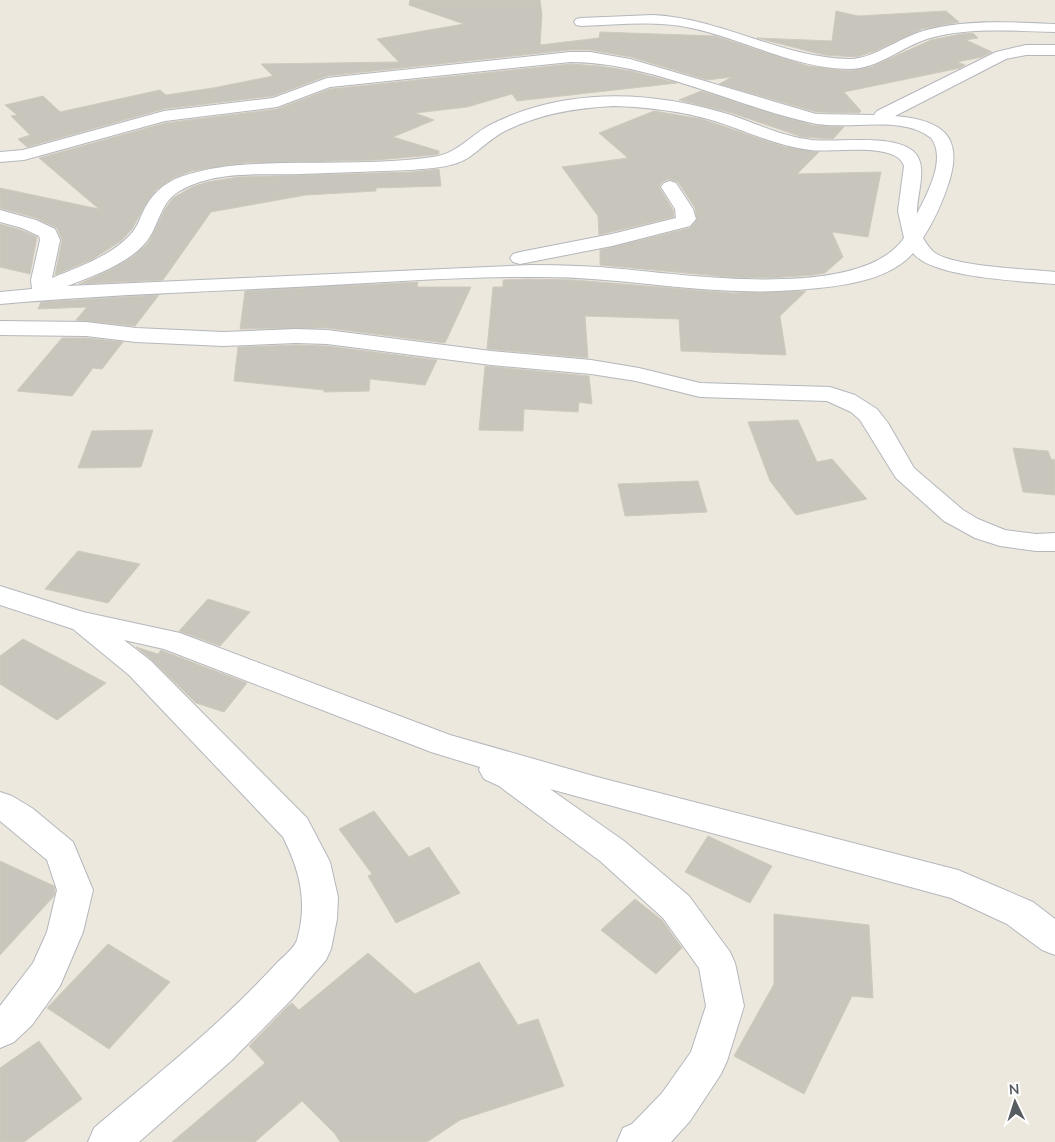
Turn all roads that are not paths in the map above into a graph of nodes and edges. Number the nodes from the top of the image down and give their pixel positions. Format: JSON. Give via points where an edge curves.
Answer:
{"nodes":[{"id":1,"x":581,"y":22,"type":"dead end"},
{"id":2,"x":1055,"y":28,"type":"edge"},
{"id":3,"x":1055,"y":50,"type":"edge"},
{"id":4,"x":878,"y":121,"type":"junction"},
{"id":5,"x":0,"y":157,"type":"edge"},
{"id":6,"x":670,"y":187,"type":"dead end"},
{"id":7,"x":0,"y":216,"type":"edge"},
{"id":8,"x":914,"y":239,"type":"junction"},
{"id":9,"x":1055,"y":278,"type":"edge"},
{"id":10,"x":337,"y":279,"type":"junction"},
{"id":11,"x":36,"y":292,"type":"junction"},
{"id":12,"x":0,"y":298,"type":"edge"},
{"id":13,"x":0,"y":328,"type":"edge"},
{"id":14,"x":1055,"y":542,"type":"edge"},
{"id":15,"x":0,"y":596,"type":"edge"},
{"id":16,"x":80,"y":621,"type":"junction"},
{"id":17,"x":442,"y":744,"type":"junction"},
{"id":18,"x":0,"y":805,"type":"edge"},
{"id":19,"x":1055,"y":939,"type":"edge"},
{"id":20,"x":0,"y":1030,"type":"edge"},
{"id":21,"x":109,"y":1142,"type":"edge"},
{"id":22,"x":638,"y":1142,"type":"edge"}],
"edges":[{"from":1,"to":2,"type":"street","via":[[667,21],[693,24],[808,58],[847,64],[865,63],[912,39],[944,31]]},
{"from":3,"to":4,"type":"street","via":[[1026,50],[1001,55],[883,115]]},
{"from":4,"to":5,"type":"street","via":[[815,119],[625,62],[570,57],[327,83],[277,102],[164,116],[24,155]]},
{"from":4,"to":8,"type":"street","via":[[896,121],[931,130],[940,137],[945,148],[944,168]]},
{"from":6,"to":10,"type":"street","via":[[686,218],[675,225],[534,255]]},
{"from":7,"to":11,"type":"street","via":[[48,233],[50,240]]},
{"from":8,"to":9,"type":"street","via":[[928,257],[946,264]]},
{"from":8,"to":10,"type":"street","via":[[899,256],[882,266],[857,275],[794,284],[716,284],[556,271]]},
{"from":8,"to":11,"type":"street","via":[[908,196],[913,168],[905,153],[883,147],[808,145],[697,110],[637,102],[588,103],[529,115],[486,135],[454,158],[437,162],[241,170],[191,180],[170,189],[157,202],[144,231],[134,243],[107,260]]},
{"from":10,"to":11,"type":"street"},
{"from":11,"to":12,"type":"street"},
{"from":13,"to":14,"type":"street","via":[[86,329],[223,339],[327,338],[600,368],[700,390],[830,394],[863,408],[875,420],[904,471],[956,519],[988,534],[1017,542]]},
{"from":15,"to":16,"type":"street"},
{"from":16,"to":17,"type":"street","via":[[170,640]]},
{"from":16,"to":21,"type":"street","via":[[140,668],[295,828],[312,862],[320,897],[313,949],[218,1047]]},
{"from":17,"to":19,"type":"street","via":[[597,790],[958,885],[1020,913]]},
{"from":17,"to":22,"type":"street","via":[[510,777],[612,851],[676,907],[716,963],[725,1006],[707,1061],[676,1107],[646,1139]]},
{"from":18,"to":20,"type":"street","via":[[20,817],[61,852],[75,890],[65,932],[47,974],[19,1013]]}]}
